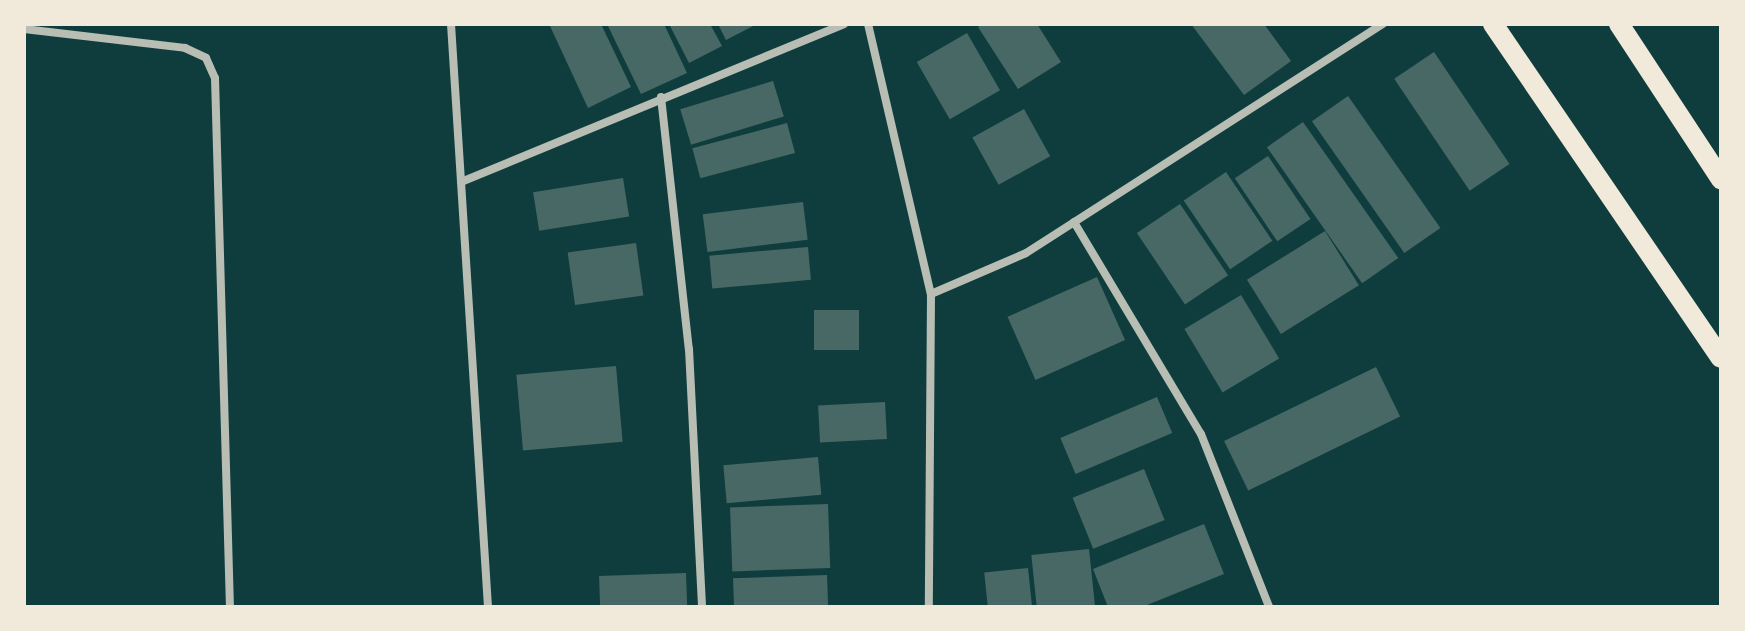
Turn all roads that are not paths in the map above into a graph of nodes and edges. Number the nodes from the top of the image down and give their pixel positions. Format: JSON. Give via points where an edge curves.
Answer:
{"nodes":[{"id":1,"x":451,"y":24,"type":"edge"},
{"id":2,"x":844,"y":24,"type":"edge"},
{"id":3,"x":868,"y":24,"type":"edge"},
{"id":4,"x":1383,"y":24,"type":"edge"},
{"id":5,"x":1493,"y":24,"type":"edge"},
{"id":6,"x":1619,"y":24,"type":"edge"},
{"id":7,"x":73,"y":28,"type":"edge"},
{"id":8,"x":24,"y":29,"type":"edge"},
{"id":9,"x":661,"y":97,"type":"junction"},
{"id":10,"x":1721,"y":179,"type":"edge"},
{"id":11,"x":461,"y":182,"type":"junction"},
{"id":12,"x":1074,"y":222,"type":"junction"},
{"id":13,"x":931,"y":294,"type":"junction"},
{"id":14,"x":1721,"y":358,"type":"edge"},
{"id":15,"x":230,"y":607,"type":"edge"},
{"id":16,"x":488,"y":607,"type":"edge"},
{"id":17,"x":702,"y":607,"type":"edge"},
{"id":18,"x":929,"y":607,"type":"edge"},
{"id":19,"x":1269,"y":607,"type":"edge"}],
"edges":[{"from":1,"to":11,"type":"street"},
{"from":2,"to":9,"type":"street"},
{"from":3,"to":13,"type":"street"},
{"from":4,"to":12,"type":"street"},
{"from":5,"to":14,"type":"main road"},
{"from":6,"to":10,"type":"main road"},
{"from":7,"to":8,"type":"street"},
{"from":7,"to":15,"type":"street","via":[[185,48],[206,58],[215,78]]},
{"from":9,"to":11,"type":"street"},
{"from":9,"to":17,"type":"street","via":[[689,349]]},
{"from":11,"to":16,"type":"street"},
{"from":12,"to":13,"type":"street","via":[[999,268]]},
{"from":12,"to":19,"type":"street","via":[[1201,434]]},
{"from":13,"to":18,"type":"street"}]}
